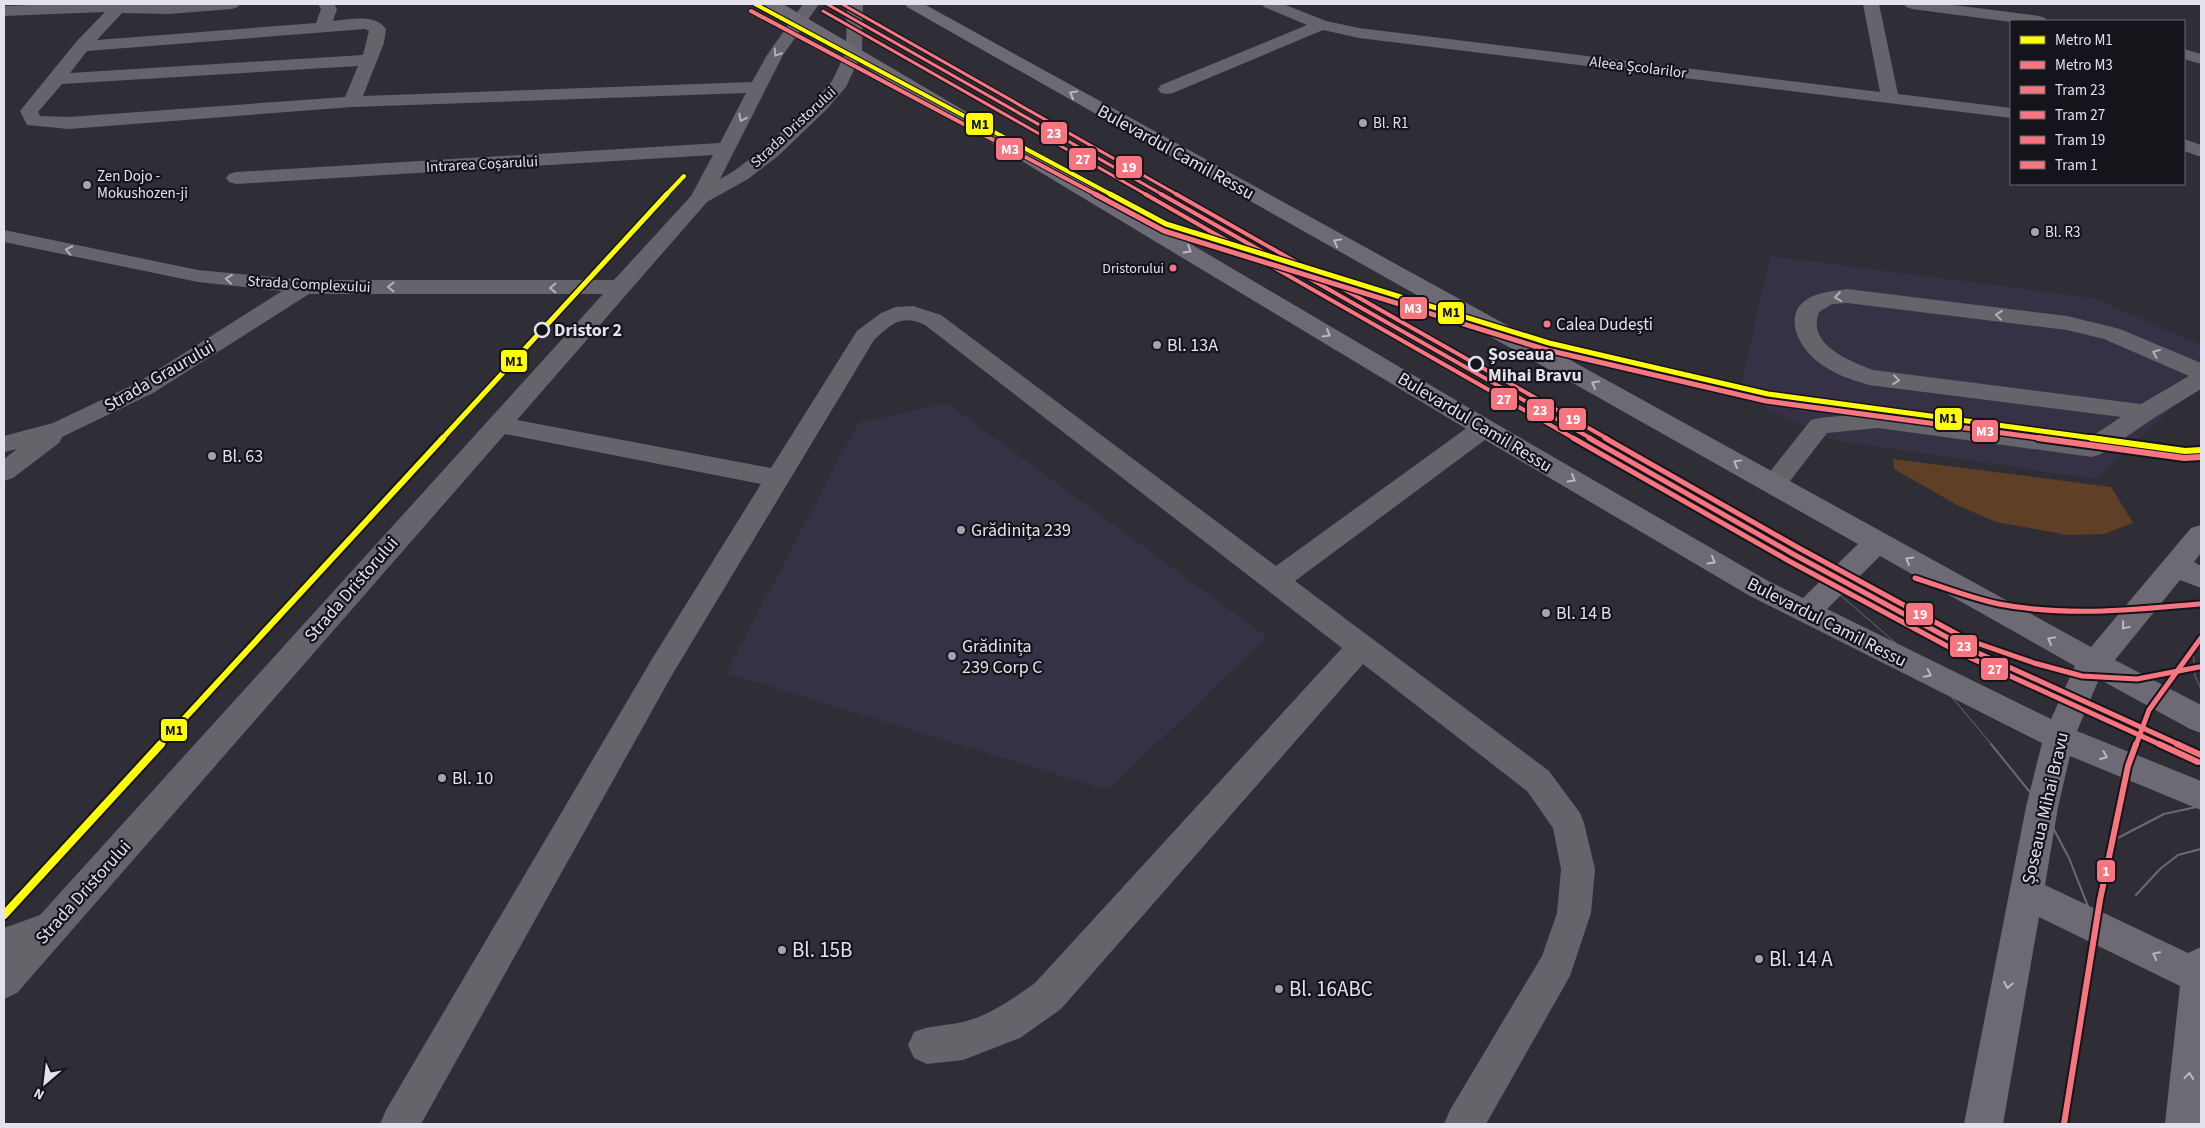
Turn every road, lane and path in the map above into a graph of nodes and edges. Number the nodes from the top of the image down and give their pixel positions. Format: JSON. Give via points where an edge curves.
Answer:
{"nodes":[{"id":1,"x":232,"y":4,"type":"edge"},
{"id":2,"x":326,"y":4,"type":"edge"},
{"id":3,"x":772,"y":4,"type":"edge"},
{"id":4,"x":855,"y":4,"type":"edge"},
{"id":5,"x":913,"y":4,"type":"edge"},
{"id":6,"x":1270,"y":4,"type":"edge"},
{"id":7,"x":1871,"y":4,"type":"edge"},
{"id":8,"x":1912,"y":4,"type":"edge"},
{"id":9,"x":118,"y":8,"type":"junction"},
{"id":10,"x":1977,"y":8,"type":"edge"},
{"id":11,"x":4,"y":11,"type":"edge"},
{"id":12,"x":806,"y":12,"type":"edge"},
{"id":13,"x":2034,"y":20,"type":"edge"},
{"id":14,"x":1321,"y":25,"type":"junction"},
{"id":15,"x":323,"y":27,"type":"junction"},
{"id":16,"x":82,"y":46,"type":"junction"},
{"id":17,"x":854,"y":52,"type":"junction"},
{"id":18,"x":2185,"y":54,"type":"edge"},
{"id":19,"x":369,"y":60,"type":"junction"},
{"id":20,"x":2201,"y":60,"type":"edge"},
{"id":21,"x":57,"y":79,"type":"junction"},
{"id":22,"x":758,"y":87,"type":"junction"},
{"id":23,"x":1167,"y":89,"type":"dead end"},
{"id":24,"x":1890,"y":98,"type":"junction"},
{"id":25,"x":352,"y":102,"type":"junction"},
{"id":26,"x":2010,"y":114,"type":"edge"},
{"id":27,"x":2185,"y":145,"type":"edge"},
{"id":28,"x":727,"y":148,"type":"junction"},
{"id":29,"x":2201,"y":151,"type":"edge"},
{"id":30,"x":236,"y":178,"type":"dead end"},
{"id":31,"x":700,"y":198,"type":"junction"},
{"id":32,"x":4,"y":236,"type":"edge"},
{"id":33,"x":304,"y":287,"type":"junction"},
{"id":34,"x":619,"y":287,"type":"junction"},
{"id":35,"x":2201,"y":372,"type":"edge"},
{"id":36,"x":2201,"y":379,"type":"edge"},
{"id":37,"x":2145,"y":412,"type":"junction"},
{"id":38,"x":498,"y":424,"type":"junction"},
{"id":39,"x":1484,"y":428,"type":"junction"},
{"id":40,"x":61,"y":429,"type":"junction"},
{"id":41,"x":4,"y":444,"type":"edge"},
{"id":42,"x":4,"y":472,"type":"edge"},
{"id":43,"x":778,"y":478,"type":"junction"},
{"id":44,"x":1774,"y":484,"type":"junction"},
{"id":45,"x":2201,"y":535,"type":"edge"},
{"id":46,"x":1877,"y":542,"type":"junction"},
{"id":47,"x":2175,"y":566,"type":"junction"},
{"id":48,"x":2201,"y":578,"type":"edge"},
{"id":49,"x":1275,"y":581,"type":"junction"},
{"id":50,"x":1806,"y":612,"type":"junction"},
{"id":51,"x":1361,"y":646,"type":"junction"},
{"id":52,"x":2094,"y":663,"type":"junction"},
{"id":53,"x":2201,"y":720,"type":"edge"},
{"id":54,"x":2060,"y":737,"type":"junction"},
{"id":55,"x":2201,"y":796,"type":"edge"},
{"id":56,"x":2026,"y":893,"type":"junction"},
{"id":57,"x":53,"y":926,"type":"junction"},
{"id":58,"x":4,"y":945,"type":"edge"},
{"id":59,"x":2200,"y":970,"type":"edge"},
{"id":60,"x":4,"y":981,"type":"edge"},
{"id":61,"x":927,"y":1045,"type":"dead end"},
{"id":62,"x":400,"y":1124,"type":"edge"},
{"id":63,"x":1464,"y":1124,"type":"edge"},
{"id":64,"x":1982,"y":1124,"type":"edge"},
{"id":65,"x":2184,"y":1124,"type":"edge"}],
"edges":[{"from":1,"to":9,"type":"street","via":[[169,9]]},
{"from":2,"to":15,"type":"street","via":[[329,9]]},
{"from":3,"to":12,"type":"main road","name":"Bulevardul Camil Ressu"},
{"from":4,"to":17,"type":"street","name":"Strada Dristorului"},
{"from":44,"to":5,"type":"main road","name":"Bulevardul Camil Ressu","one_way":true},
{"from":6,"to":14,"type":"street","name":"Aleea Școlarilor"},
{"from":7,"to":24,"type":"street"},
{"from":8,"to":10,"type":"street"},
{"from":9,"to":11,"type":"street"},
{"from":9,"to":16,"type":"street"},
{"from":10,"to":13,"type":"street"},
{"from":12,"to":17,"type":"main road","name":"Bulevardul Camil Ressu"},
{"from":12,"to":22,"type":"street","name":"Strada Dristorului","one_way":true},
{"from":14,"to":23,"type":"street"},
{"from":14,"to":24,"type":"street","name":"Aleea Școlarilor","via":[[1359,33]]},
{"from":15,"to":16,"type":"street"},
{"from":15,"to":19,"type":"street","via":[[368,24],[378,28]]},
{"from":16,"to":21,"type":"street"},
{"from":17,"to":31,"type":"street","name":"Strada Dristorului","via":[[840,83],[820,106],[740,175]]},
{"from":17,"to":39,"type":"main road","name":"Bulevardul Camil Ressu","one_way":true},
{"from":18,"to":20,"type":"street"},
{"from":19,"to":21,"type":"street"},
{"from":19,"to":25,"type":"street"},
{"from":21,"to":25,"type":"street","via":[[29,111],[33,122],[68,123]]},
{"from":22,"to":25,"type":"street"},
{"from":22,"to":28,"type":"street","name":"Strada Dristorului","one_way":true},
{"from":24,"to":26,"type":"street","name":"Aleea Școlarilor"},
{"from":27,"to":29,"type":"street"},
{"from":28,"to":30,"type":"street","name":"Intrarea Coșarului"},
{"from":28,"to":31,"type":"street","name":"Strada Dristorului"},
{"from":31,"to":34,"type":"street","name":"Strada Dristorului"},
{"from":33,"to":32,"type":"street","name":"Strada Complexului","one_way":true,"via":[[198,276]]},
{"from":34,"to":33,"type":"street","name":"Strada Complexului","one_way":true},
{"from":33,"to":40,"type":"street","name":"Strada Graurului","via":[[145,388]]},
{"from":34,"to":38,"type":"street","name":"Strada Dristorului"},
{"from":35,"to":37,"type":"street","one_way":true,"via":[[2112,334],[2055,322],[1847,296],[1827,299],[1812,306],[1805,320],[1807,333],[1818,350],[1837,364],[1869,377]]},
{"from":36,"to":37,"type":"street"},
{"from":37,"to":44,"type":"street","via":[[2092,448],[1878,420],[1820,426]]},
{"from":38,"to":43,"type":"street"},
{"from":38,"to":57,"type":"street","name":"Strada Dristorului"},
{"from":39,"to":49,"type":"street"},
{"from":39,"to":50,"type":"main road","name":"Bulevardul Camil Ressu","one_way":true,"via":[[1760,589]]},
{"from":40,"to":41,"type":"street","name":"Strada Graurului"},
{"from":40,"to":42,"type":"street"},
{"from":43,"to":49,"type":"street","via":[[865,336],[897,313],[917,312],[941,326]]},
{"from":43,"to":62,"type":"street","via":[[662,666]]},
{"from":44,"to":46,"type":"main road","name":"Bulevardul Camil Ressu"},
{"from":45,"to":47,"type":"main road","name":"Șoseaua Mihai Bravu"},
{"from":46,"to":50,"type":"main road"},
{"from":52,"to":46,"type":"main road","name":"Bulevardul Camil Ressu","one_way":true},
{"from":47,"to":48,"type":"main road"},
{"from":47,"to":52,"type":"main road","name":"Șoseaua Mihai Bravu","one_way":true},
{"from":49,"to":51,"type":"street"},
{"from":50,"to":54,"type":"main road","name":"Bulevardul Camil Ressu","one_way":true},
{"from":51,"to":61,"type":"street","via":[[1048,996],[1007,1025],[963,1041]]},
{"from":51,"to":63,"type":"street","via":[[1538,780],[1568,823],[1572,841],[1578,869],[1574,913],[1557,964]]},
{"from":52,"to":53,"type":"main road","name":"Bulevardul Camil Ressu"},
{"from":52,"to":54,"type":"main road","name":"Șoseaua Mihai Bravu","via":[[2083,677]]},
{"from":54,"to":55,"type":"main road","name":"Bulevardul Camil Ressu","one_way":true},
{"from":54,"to":56,"type":"main road","name":"Șoseaua Mihai Bravu","via":[[2042,807]]},
{"from":59,"to":56,"type":"main road","one_way":true},
{"from":56,"to":64,"type":"main road","name":"Șoseaua Mihai Bravu","one_way":true},
{"from":57,"to":58,"type":"street"},
{"from":57,"to":60,"type":"street","name":"Strada Dristorului"},
{"from":65,"to":59,"type":"main road","one_way":true}]}
